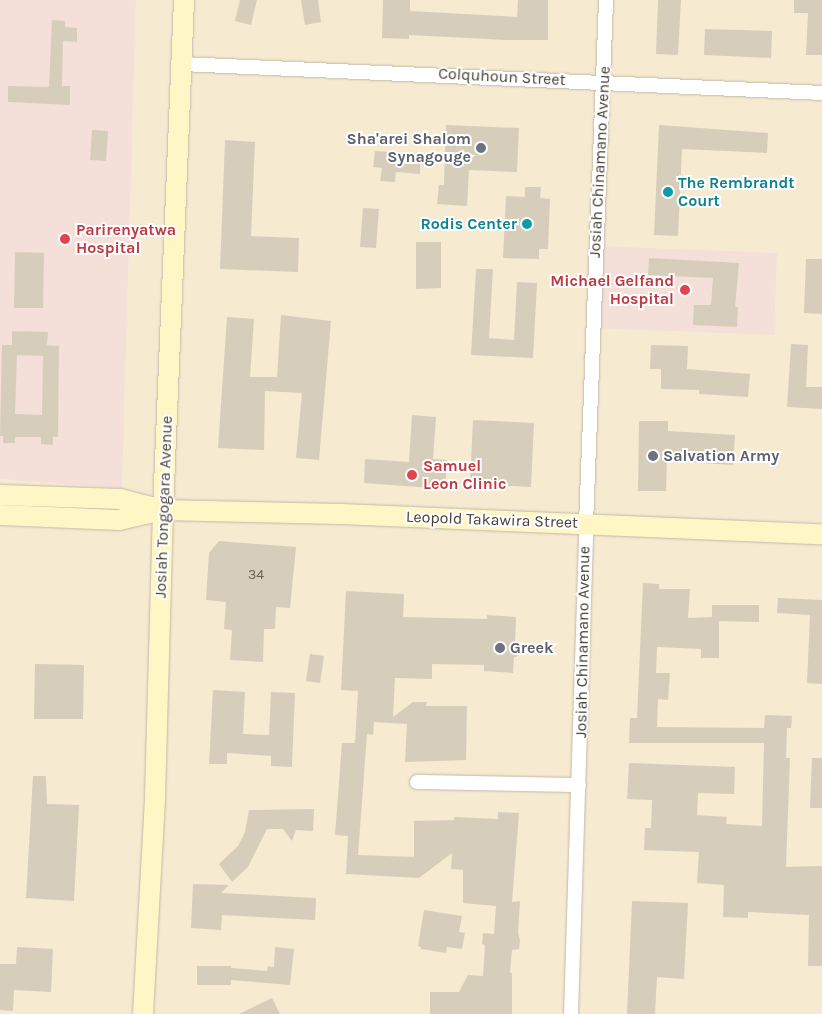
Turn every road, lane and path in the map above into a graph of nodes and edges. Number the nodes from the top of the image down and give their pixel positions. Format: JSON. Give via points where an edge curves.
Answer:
{"nodes":[{"id":1,"x":184,"y":0,"type":"edge"},
{"id":2,"x":606,"y":0,"type":"edge"},
{"id":3,"x":182,"y":64,"type":"junction"},
{"id":4,"x":604,"y":82,"type":"junction"},
{"id":5,"x":822,"y":93,"type":"edge"},
{"id":6,"x":0,"y":495,"type":"edge"},
{"id":7,"x":163,"y":510,"type":"junction"},
{"id":8,"x":0,"y":515,"type":"edge"},
{"id":9,"x":586,"y":524,"type":"junction"},
{"id":10,"x":822,"y":534,"type":"edge"},
{"id":11,"x":417,"y":782,"type":"dead end"},
{"id":12,"x":579,"y":785,"type":"junction"},
{"id":13,"x":143,"y":1014,"type":"edge"},
{"id":14,"x":571,"y":1014,"type":"edge"}],
"edges":[{"from":1,"to":3,"type":"main road","name":"Josiah Tongogara Avenue"},
{"from":2,"to":4,"type":"street","name":"Josiah Chinamano Avenue"},
{"from":3,"to":4,"type":"street","name":"Colquhoun Street"},
{"from":3,"to":7,"type":"main road","name":"Josiah Tongogara Avenue"},
{"from":4,"to":5,"type":"street","name":"Colquhoun Street"},
{"from":4,"to":9,"type":"street","name":"Josiah Chinamano Avenue"},
{"from":6,"to":7,"type":"main road","via":[[120,499]]},
{"from":7,"to":8,"type":"main road","via":[[119,520]]},
{"from":7,"to":9,"type":"main road","name":"Leopold Takawira Street"},
{"from":7,"to":13,"type":"main road","name":"Josiah Tongogara Avenue","via":[[155,797]]},
{"from":9,"to":10,"type":"main road","name":"Leopold Takawira Street"},
{"from":9,"to":12,"type":"street","name":"Josiah Chinamano Avenue"},
{"from":11,"to":12,"type":"street"},
{"from":12,"to":14,"type":"street","name":"Josiah Chinamano Avenue"}]}
